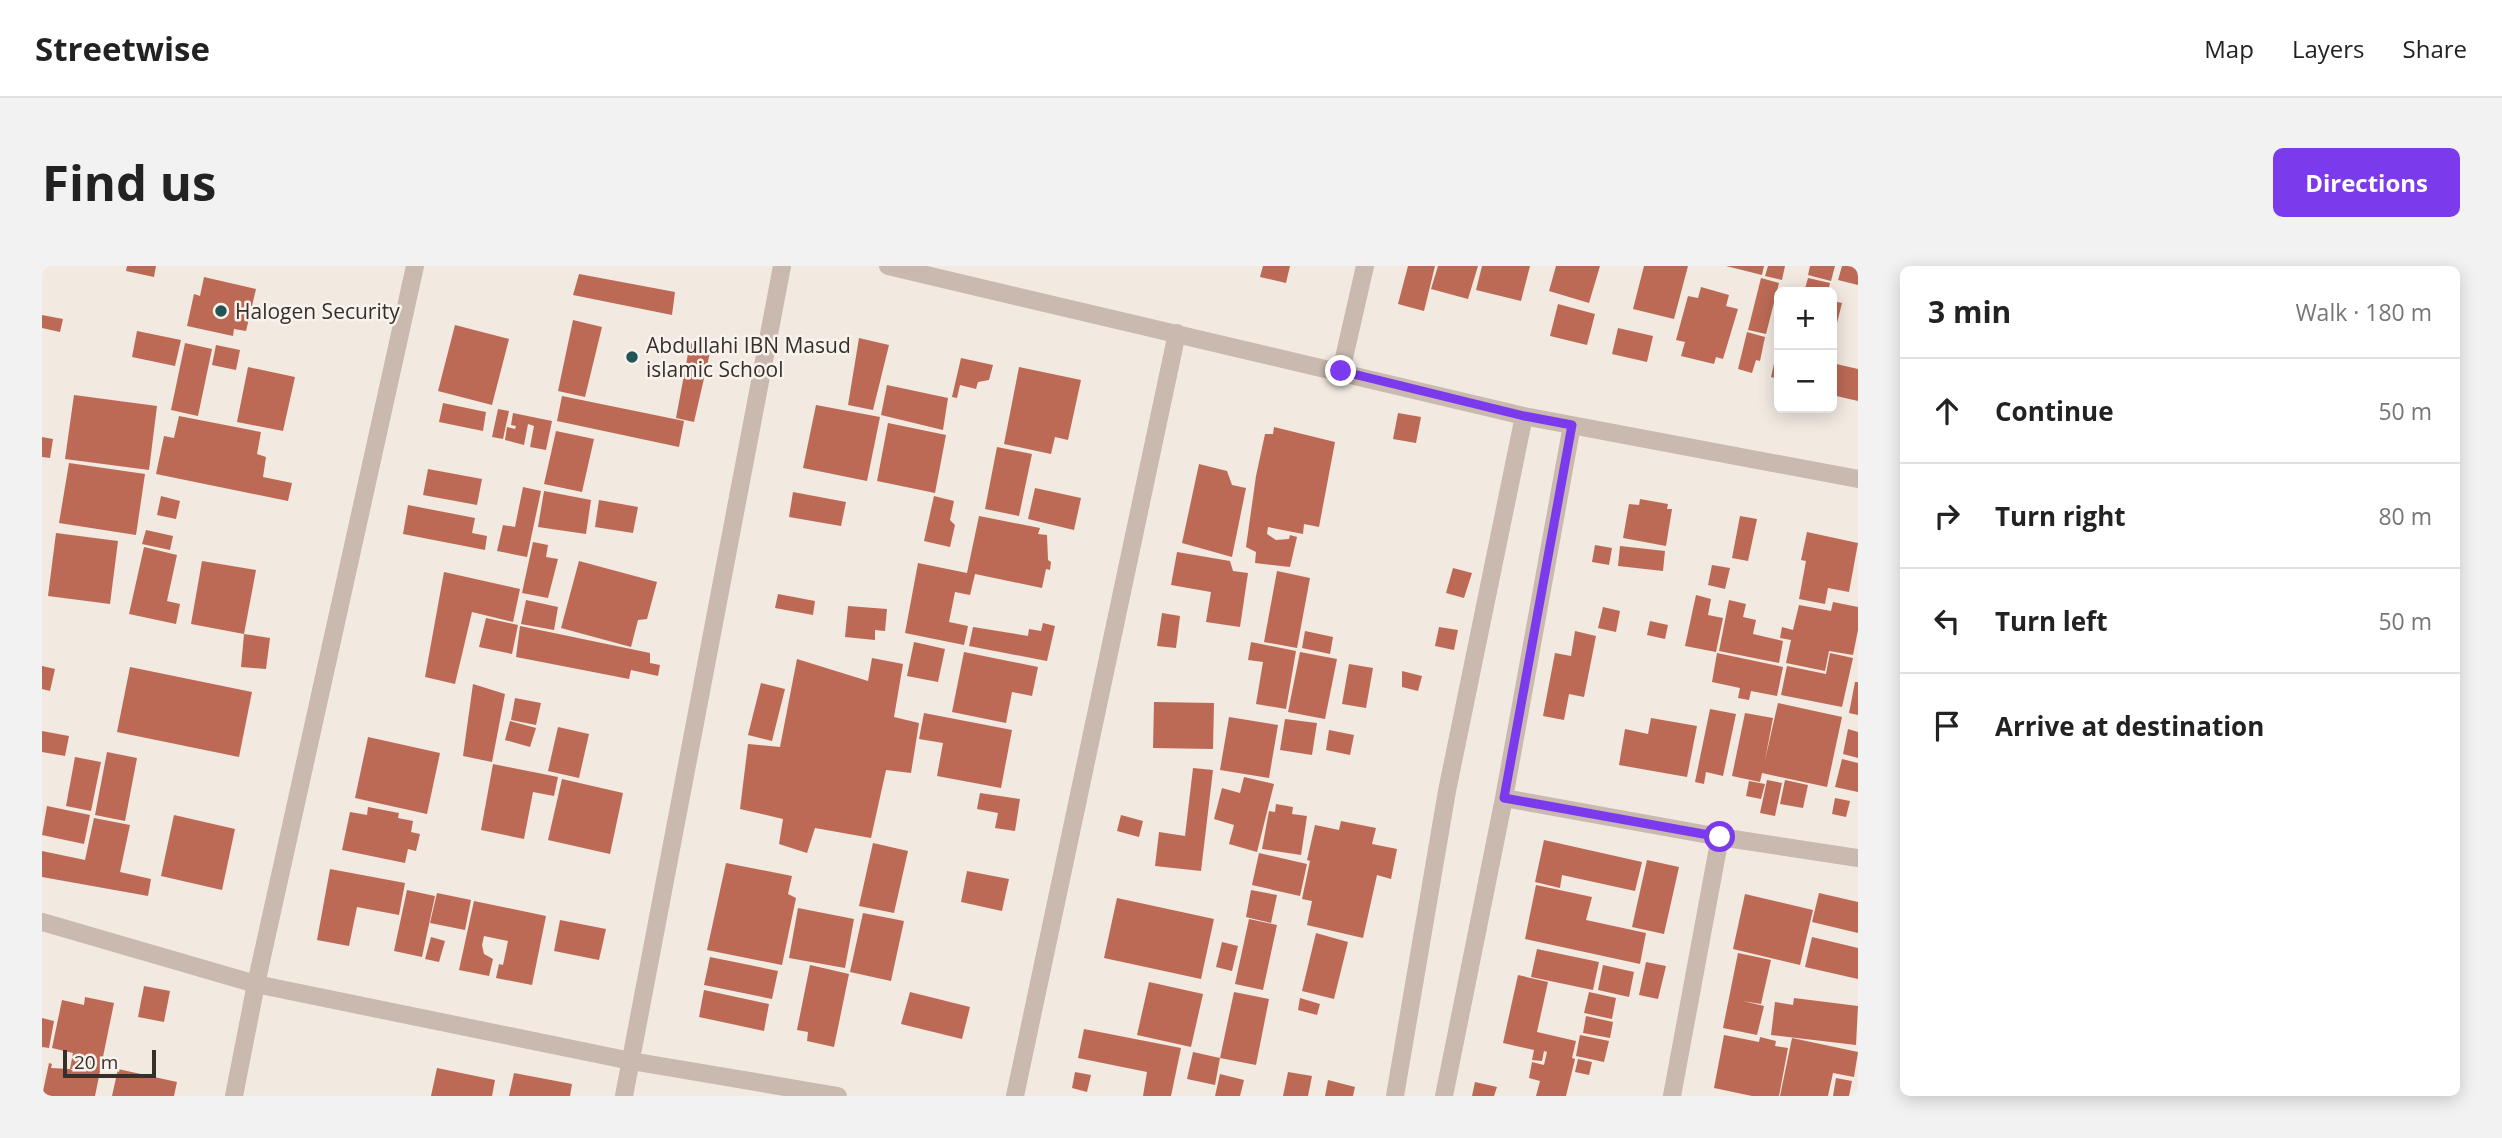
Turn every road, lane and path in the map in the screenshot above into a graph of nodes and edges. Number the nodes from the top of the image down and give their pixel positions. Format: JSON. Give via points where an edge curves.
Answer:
{"nodes":[{"id":1,"x":415,"y":266,"type":"edge"},
{"id":2,"x":782,"y":266,"type":"edge"},
{"id":3,"x":888,"y":266,"type":"edge"},
{"id":4,"x":1365,"y":266,"type":"edge"},
{"id":5,"x":1177,"y":333,"type":"junction"},
{"id":6,"x":1341,"y":371,"type":"junction"},
{"id":7,"x":1524,"y":416,"type":"junction"},
{"id":8,"x":1572,"y":425,"type":"junction"},
{"id":9,"x":1858,"y":480,"type":"edge"},
{"id":10,"x":1504,"y":798,"type":"junction"},
{"id":11,"x":1720,"y":837,"type":"junction"},
{"id":12,"x":1858,"y":858,"type":"edge"},
{"id":13,"x":42,"y":922,"type":"edge"},
{"id":14,"x":256,"y":984,"type":"junction"},
{"id":15,"x":631,"y":1061,"type":"junction"},
{"id":16,"x":234,"y":1096,"type":"edge"},
{"id":17,"x":624,"y":1096,"type":"edge"},
{"id":18,"x":838,"y":1096,"type":"edge"},
{"id":19,"x":1014,"y":1096,"type":"edge"},
{"id":20,"x":1395,"y":1096,"type":"edge"},
{"id":21,"x":1444,"y":1096,"type":"edge"},
{"id":22,"x":1672,"y":1096,"type":"edge"}],
"edges":[{"from":1,"to":14,"type":"street"},
{"from":2,"to":15,"type":"street"},
{"from":3,"to":5,"type":"street"},
{"from":4,"to":6,"type":"street"},
{"from":5,"to":6,"type":"street"},
{"from":5,"to":19,"type":"street"},
{"from":6,"to":7,"type":"street"},
{"from":7,"to":8,"type":"street"},
{"from":7,"to":20,"type":"street","via":[[1447,791]]},
{"from":8,"to":9,"type":"street"},
{"from":8,"to":10,"type":"street"},
{"from":10,"to":11,"type":"street"},
{"from":10,"to":21,"type":"street"},
{"from":11,"to":12,"type":"street"},
{"from":11,"to":22,"type":"street"},
{"from":13,"to":14,"type":"street"},
{"from":14,"to":15,"type":"street"},
{"from":14,"to":16,"type":"street"},
{"from":15,"to":17,"type":"street"},
{"from":15,"to":18,"type":"street"}]}
